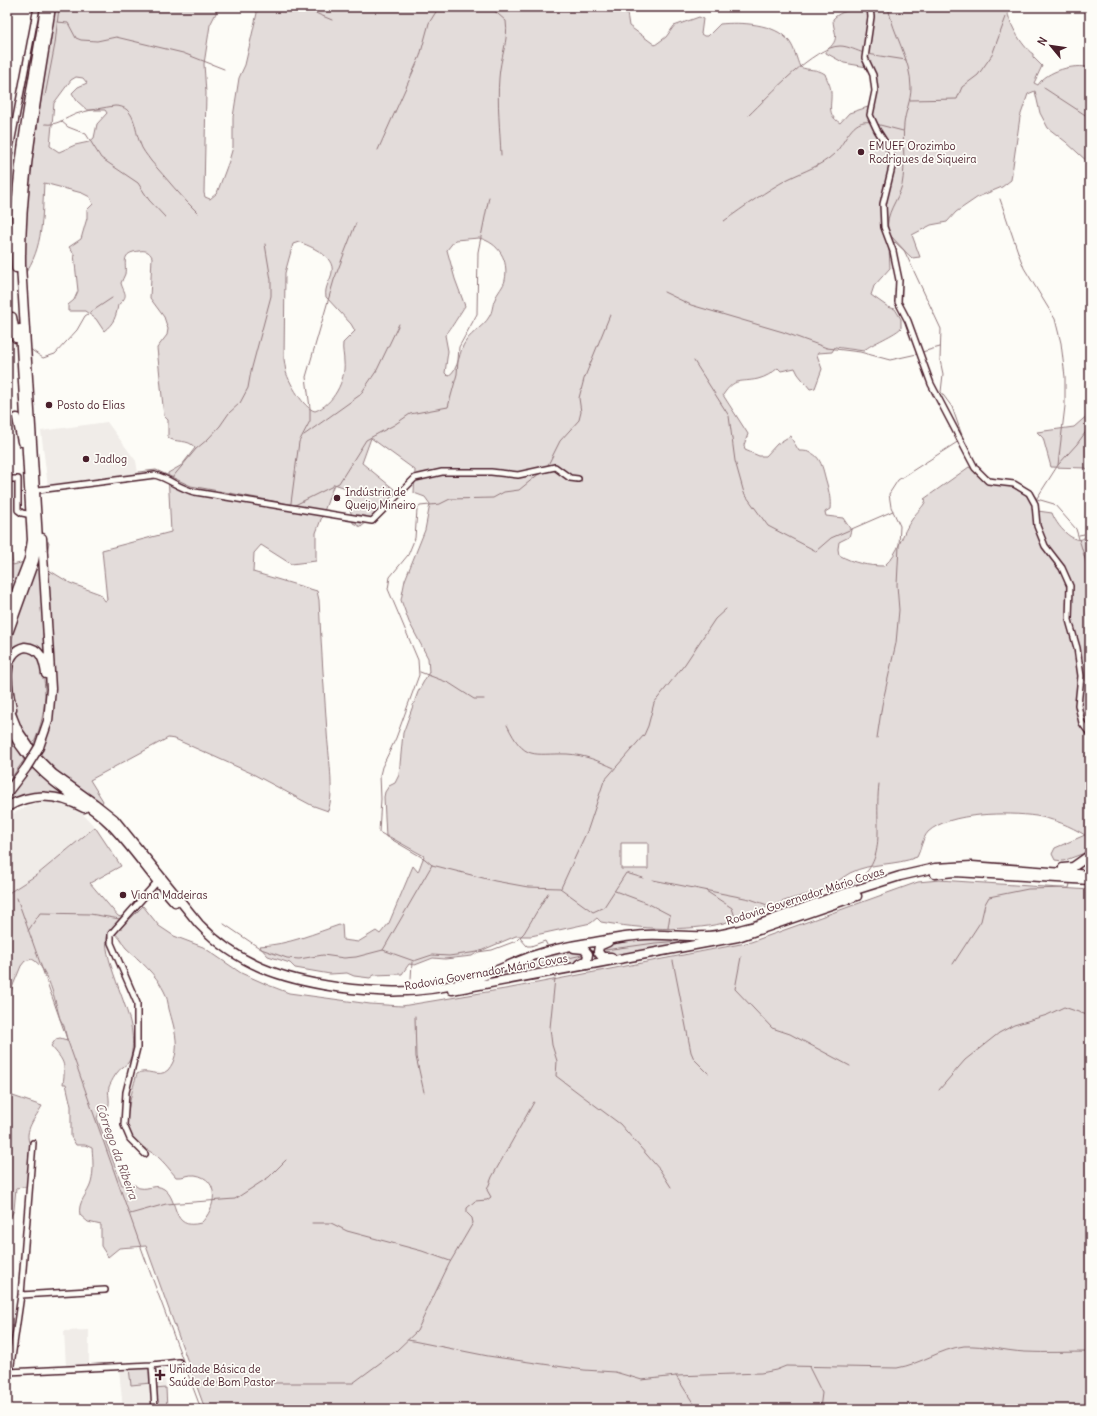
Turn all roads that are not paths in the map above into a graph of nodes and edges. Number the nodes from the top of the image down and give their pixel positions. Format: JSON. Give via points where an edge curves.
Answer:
{"nodes":[{"id":1,"x":37,"y":7,"type":"edge"},
{"id":2,"x":40,"y":7,"type":"edge"},
{"id":3,"x":45,"y":7,"type":"edge"},
{"id":4,"x":51,"y":7,"type":"edge"},
{"id":5,"x":870,"y":7,"type":"edge"},
{"id":6,"x":40,"y":20,"type":"junction"},
{"id":7,"x":7,"y":165,"type":"edge"},
{"id":8,"x":12,"y":317,"type":"dead end"},
{"id":9,"x":21,"y":371,"type":"junction"},
{"id":10,"x":18,"y":418,"type":"dead end"},
{"id":11,"x":33,"y":462,"type":"junction"},
{"id":12,"x":7,"y":479,"type":"edge"},
{"id":13,"x":578,"y":479,"type":"dead end"},
{"id":14,"x":28,"y":480,"type":"junction"},
{"id":15,"x":38,"y":490,"type":"junction"},
{"id":16,"x":32,"y":515,"type":"junction"},
{"id":17,"x":7,"y":616,"type":"edge"},
{"id":18,"x":7,"y":636,"type":"edge"},
{"id":19,"x":7,"y":704,"type":"edge"},
{"id":20,"x":7,"y":721,"type":"edge"},
{"id":21,"x":1090,"y":734,"type":"edge"},
{"id":22,"x":24,"y":742,"type":"junction"},
{"id":23,"x":37,"y":746,"type":"junction"},
{"id":24,"x":25,"y":767,"type":"junction"},
{"id":25,"x":7,"y":787,"type":"edge"},
{"id":26,"x":7,"y":793,"type":"edge"},
{"id":27,"x":7,"y":807,"type":"edge"},
{"id":28,"x":1090,"y":855,"type":"edge"},
{"id":29,"x":144,"y":866,"type":"junction"},
{"id":30,"x":1009,"y":869,"type":"junction"},
{"id":31,"x":1090,"y":875,"type":"edge"},
{"id":32,"x":1090,"y":880,"type":"edge"},
{"id":33,"x":157,"y":882,"type":"junction"},
{"id":34,"x":644,"y":935,"type":"junction"},
{"id":35,"x":544,"y":952,"type":"junction"},
{"id":36,"x":649,"y":953,"type":"junction"},
{"id":37,"x":549,"y":972,"type":"junction"},
{"id":38,"x":33,"y":1143,"type":"dead end"},
{"id":39,"x":145,"y":1154,"type":"dead end"},
{"id":40,"x":105,"y":1290,"type":"dead end"},
{"id":41,"x":21,"y":1295,"type":"junction"},
{"id":42,"x":179,"y":1362,"type":"dead end"},
{"id":43,"x":152,"y":1365,"type":"junction"},
{"id":44,"x":9,"y":1372,"type":"edge"},
{"id":45,"x":155,"y":1409,"type":"edge"}],
"edges":[{"from":1,"to":6,"type":"street"},
{"from":2,"to":6,"type":"highway"},
{"from":3,"to":6,"type":"highway"},
{"from":4,"to":11,"type":"highway","via":[[21,216],[21,265]]},
{"from":5,"to":21,"type":"street","via":[[865,58],[873,75],[875,91],[870,115],[891,152],[892,167],[883,204],[884,227],[894,251],[899,280],[898,302],[908,321],[931,384],[975,468],[988,481],[1014,484],[1029,493],[1035,504],[1037,526],[1045,546],[1062,568],[1070,586],[1069,620],[1081,676],[1078,705],[1082,723]]},
{"from":6,"to":7,"type":"street"},
{"from":6,"to":9,"type":"highway","via":[[15,212]]},
{"from":8,"to":9,"type":"highway"},
{"from":9,"to":14,"type":"highway"},
{"from":10,"to":14,"type":"highway"},
{"from":11,"to":15,"type":"highway"},
{"from":11,"to":18,"type":"highway","via":[[37,547]]},
{"from":12,"to":16,"type":"street","via":[[18,479],[18,510],[22,514]]},
{"from":13,"to":15,"type":"street","via":[[570,478],[555,467],[518,475],[442,472],[415,478],[372,521],[195,492],[155,475]]},
{"from":14,"to":16,"type":"highway"},
{"from":15,"to":23,"type":"highway","via":[[51,689],[48,721]]},
{"from":16,"to":17,"type":"highway","via":[[30,553]]},
{"from":19,"to":22,"type":"highway","name":"Rodovia Governador Mário Covas"},
{"from":20,"to":29,"type":"highway","name":"Rodovia Governador Mário Covas","via":[[21,748],[37,767],[104,818]]},
{"from":22,"to":23,"type":"highway","via":[[16,724],[7,680],[9,660],[16,650],[28,647],[37,651],[44,662],[47,683],[46,711]]},
{"from":22,"to":35,"type":"highway","name":"Rodovia Governador Mário Covas","via":[[53,774],[114,819],[206,931],[241,958],[263,969],[317,984],[374,992],[403,992],[467,981]]},
{"from":23,"to":24,"type":"highway","bridge":true},
{"from":24,"to":25,"type":"highway"},
{"from":24,"to":26,"type":"highway"},
{"from":27,"to":29,"type":"highway","via":[[38,796],[71,802],[104,823]]},
{"from":28,"to":30,"type":"highway","via":[[1070,868]]},
{"from":29,"to":33,"type":"highway","name":"Rodovia Governador Mário Covas"},
{"from":30,"to":31,"type":"highway","name":"Rodovia Governador Mário Covas"},
{"from":30,"to":34,"type":"highway","name":"Rodovia Governador Mário Covas","via":[[953,866],[923,870],[833,897],[736,931],[708,936]]},
{"from":32,"to":36,"type":"highway","name":"Rodovia Governador Mário Covas","via":[[991,874],[936,874],[901,880],[738,937]]},
{"from":33,"to":37,"type":"highway","name":"Rodovia Governador Mário Covas","via":[[203,934],[226,954],[261,973],[303,987],[352,994],[405,997]]},
{"from":33,"to":39,"type":"street","via":[[112,934],[111,943],[138,1003],[137,1048],[126,1092],[124,1125],[130,1140]]},
{"from":34,"to":35,"type":"highway","name":"Rodovia Governador Mário Covas"},
{"from":34,"to":36,"type":"highway","via":[[603,944],[598,952],[604,958]]},
{"from":35,"to":37,"type":"highway","via":[[577,948],[584,949],[588,954],[585,962]]},
{"from":36,"to":37,"type":"highway","name":"Rodovia Governador Mário Covas"},
{"from":38,"to":41,"type":"street"},
{"from":40,"to":41,"type":"street"},
{"from":41,"to":44,"type":"street"},
{"from":42,"to":43,"type":"street"},
{"from":43,"to":44,"type":"street"},
{"from":43,"to":45,"type":"street"}]}
